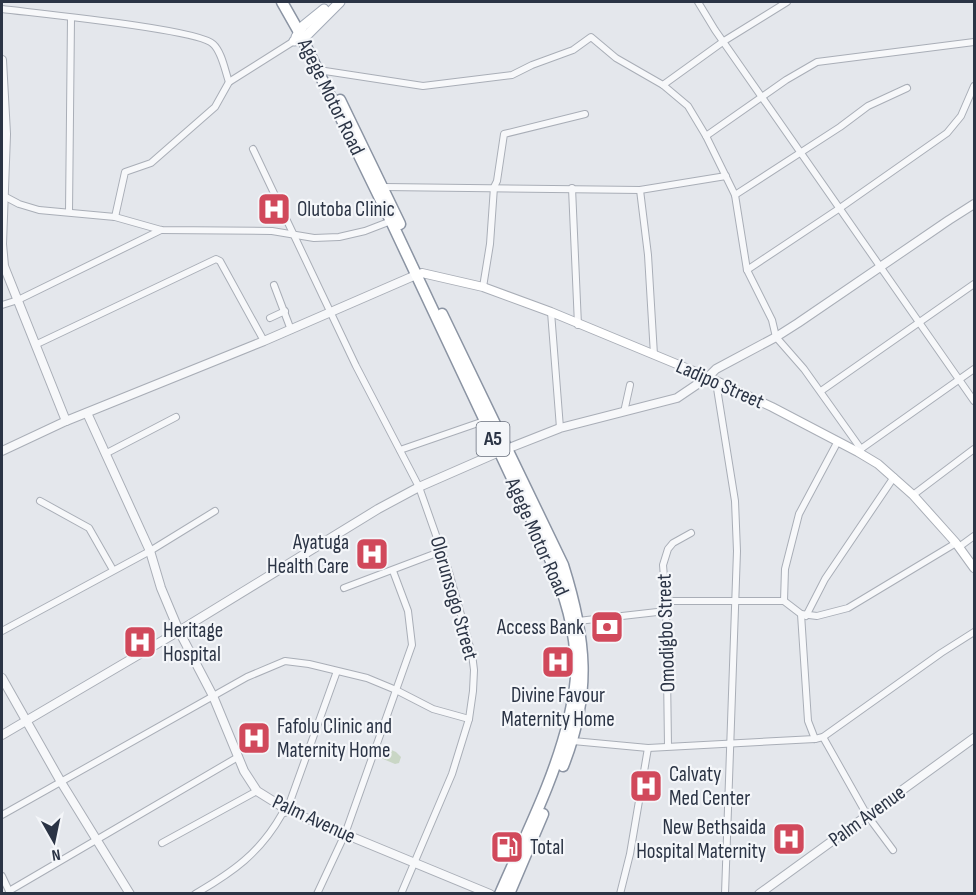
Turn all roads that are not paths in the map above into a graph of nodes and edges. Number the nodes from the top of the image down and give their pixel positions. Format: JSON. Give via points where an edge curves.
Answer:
{"nodes":[{"id":1,"x":282,"y":2,"type":"edge"},
{"id":2,"x":289,"y":2,"type":"edge"},
{"id":3,"x":332,"y":2,"type":"edge"},
{"id":4,"x":340,"y":2,"type":"edge"},
{"id":5,"x":698,"y":2,"type":"edge"},
{"id":6,"x":787,"y":2,"type":"edge"},
{"id":7,"x":2,"y":9,"type":"edge"},
{"id":8,"x":71,"y":18,"type":"junction"},
{"id":9,"x":301,"y":35,"type":"junction"},
{"id":10,"x":724,"y":41,"type":"junction"},
{"id":11,"x":975,"y":42,"type":"edge"},
{"id":12,"x":2,"y":60,"type":"edge"},
{"id":13,"x":325,"y":71,"type":"junction"},
{"id":14,"x":229,"y":82,"type":"junction"},
{"id":15,"x":663,"y":85,"type":"junction"},
{"id":16,"x":975,"y":86,"type":"edge"},
{"id":17,"x":907,"y":88,"type":"dead end"},
{"id":18,"x":761,"y":97,"type":"junction"},
{"id":19,"x":585,"y":114,"type":"dead end"},
{"id":20,"x":706,"y":136,"type":"junction"},
{"id":21,"x":253,"y":148,"type":"dead end"},
{"id":22,"x":801,"y":152,"type":"junction"},
{"id":23,"x":726,"y":176,"type":"junction"},
{"id":24,"x":384,"y":187,"type":"junction"},
{"id":25,"x":494,"y":187,"type":"junction"},
{"id":26,"x":572,"y":188,"type":"junction"},
{"id":27,"x":640,"y":190,"type":"junction"},
{"id":28,"x":2,"y":195,"type":"edge"},
{"id":29,"x":735,"y":195,"type":"junction"},
{"id":30,"x":975,"y":204,"type":"edge"},
{"id":31,"x":840,"y":208,"type":"junction"},
{"id":32,"x":69,"y":213,"type":"junction"},
{"id":33,"x":115,"y":217,"type":"junction"},
{"id":34,"x":391,"y":221,"type":"junction"},
{"id":35,"x":162,"y":230,"type":"junction"},
{"id":36,"x":293,"y":235,"type":"junction"},
{"id":37,"x":880,"y":267,"type":"junction"},
{"id":38,"x":747,"y":270,"type":"junction"},
{"id":39,"x":419,"y":274,"type":"junction"},
{"id":40,"x":975,"y":284,"type":"edge"},
{"id":41,"x":274,"y":285,"type":"dead end"},
{"id":42,"x":483,"y":287,"type":"junction"},
{"id":43,"x":18,"y":300,"type":"junction"},
{"id":44,"x":2,"y":305,"type":"edge"},
{"id":45,"x":285,"y":311,"type":"junction"},
{"id":46,"x":550,"y":312,"type":"junction"},
{"id":47,"x":331,"y":313,"type":"junction"},
{"id":48,"x":270,"y":318,"type":"dead end"},
{"id":49,"x":919,"y":322,"type":"junction"},
{"id":50,"x":578,"y":324,"type":"junction"},
{"id":51,"x":291,"y":330,"type":"junction"},
{"id":52,"x":776,"y":338,"type":"junction"},
{"id":53,"x":264,"y":342,"type":"junction"},
{"id":54,"x":35,"y":345,"type":"junction"},
{"id":55,"x":654,"y":355,"type":"junction"},
{"id":56,"x":975,"y":369,"type":"edge"},
{"id":57,"x":960,"y":379,"type":"junction"},
{"id":58,"x":712,"y":380,"type":"junction"},
{"id":59,"x":630,"y":385,"type":"dead end"},
{"id":60,"x":821,"y":391,"type":"junction"},
{"id":61,"x":975,"y":401,"type":"edge"},
{"id":62,"x":624,"y":412,"type":"junction"},
{"id":63,"x":87,"y":413,"type":"junction"},
{"id":64,"x":176,"y":417,"type":"dead end"},
{"id":65,"x":66,"y":421,"type":"junction"},
{"id":66,"x":484,"y":421,"type":"junction"},
{"id":67,"x":560,"y":428,"type":"junction"},
{"id":68,"x":838,"y":441,"type":"junction"},
{"id":69,"x":975,"y":449,"type":"edge"},
{"id":70,"x":400,"y":450,"type":"junction"},
{"id":71,"x":503,"y":450,"type":"junction"},
{"id":72,"x":860,"y":450,"type":"junction"},
{"id":73,"x":2,"y":451,"type":"edge"},
{"id":74,"x":105,"y":454,"type":"junction"},
{"id":75,"x":894,"y":477,"type":"junction"},
{"id":76,"x":419,"y":487,"type":"junction"},
{"id":77,"x":913,"y":495,"type":"junction"},
{"id":78,"x":40,"y":501,"type":"dead end"},
{"id":79,"x":215,"y":511,"type":"dead end"},
{"id":80,"x":692,"y":533,"type":"dead end"},
{"id":81,"x":975,"y":536,"type":"edge"},
{"id":82,"x":958,"y":545,"type":"junction"},
{"id":83,"x":150,"y":551,"type":"junction"},
{"id":84,"x":442,"y":552,"type":"junction"},
{"id":85,"x":975,"y":568,"type":"edge"},
{"id":86,"x":113,"y":570,"type":"junction"},
{"id":87,"x":393,"y":571,"type":"junction"},
{"id":88,"x":344,"y":588,"type":"dead end"},
{"id":89,"x":784,"y":601,"type":"junction"},
{"id":90,"x":666,"y":602,"type":"junction"},
{"id":91,"x":735,"y":602,"type":"junction"},
{"id":92,"x":666,"y":611,"type":"junction"},
{"id":93,"x":803,"y":615,"type":"junction"},
{"id":94,"x":578,"y":621,"type":"junction"},
{"id":95,"x":2,"y":631,"type":"edge"},
{"id":96,"x":179,"y":631,"type":"junction"},
{"id":97,"x":975,"y":632,"type":"edge"},
{"id":98,"x":338,"y":671,"type":"junction"},
{"id":99,"x":2,"y":678,"type":"edge"},
{"id":100,"x":396,"y":690,"type":"junction"},
{"id":101,"x":213,"y":696,"type":"junction"},
{"id":102,"x":26,"y":719,"type":"junction"},
{"id":103,"x":469,"y":719,"type":"junction"},
{"id":104,"x":2,"y":735,"type":"edge"},
{"id":105,"x":819,"y":738,"type":"junction"},
{"id":106,"x":975,"y":738,"type":"edge"},
{"id":107,"x":573,"y":741,"type":"junction"},
{"id":108,"x":730,"y":744,"type":"junction"},
{"id":109,"x":668,"y":746,"type":"junction"},
{"id":110,"x":648,"y":748,"type":"junction"},
{"id":111,"x":238,"y":757,"type":"junction"},
{"id":112,"x":61,"y":782,"type":"junction"},
{"id":113,"x":257,"y":791,"type":"junction"},
{"id":114,"x":288,"y":810,"type":"junction"},
{"id":115,"x":867,"y":814,"type":"junction"},
{"id":116,"x":2,"y":815,"type":"edge"},
{"id":117,"x":345,"y":834,"type":"junction"},
{"id":118,"x":95,"y":839,"type":"junction"},
{"id":119,"x":162,"y":843,"type":"dead end"},
{"id":120,"x":893,"y":850,"type":"dead end"},
{"id":121,"x":414,"y":863,"type":"junction"},
{"id":122,"x":2,"y":876,"type":"edge"},
{"id":123,"x":10,"y":892,"type":"edge"},
{"id":124,"x":130,"y":894,"type":"edge"},
{"id":125,"x":195,"y":894,"type":"edge"},
{"id":126,"x":317,"y":894,"type":"edge"},
{"id":127,"x":401,"y":894,"type":"edge"},
{"id":128,"x":490,"y":894,"type":"edge"},
{"id":129,"x":500,"y":894,"type":"edge"},
{"id":130,"x":509,"y":894,"type":"edge"},
{"id":131,"x":620,"y":894,"type":"edge"},
{"id":132,"x":725,"y":894,"type":"edge"},
{"id":133,"x":759,"y":894,"type":"edge"}],
"edges":[{"from":1,"to":9,"type":"highway","name":"Agege Motor Road","number":"A5"},
{"from":2,"to":9,"type":"highway","name":"Agege Motor Road","number":"A5"},
{"from":3,"to":9,"type":"main road"},
{"from":4,"to":9,"type":"main road"},
{"from":5,"to":10,"type":"street"},
{"from":6,"to":10,"type":"street"},
{"from":7,"to":8,"type":"street"},
{"from":8,"to":14,"type":"street","via":[[205,39],[214,44]]},
{"from":8,"to":32,"type":"street"},
{"from":9,"to":13,"type":"highway","name":"Agege Motor Road","number":"A5"},
{"from":9,"to":14,"type":"street"},
{"from":9,"to":34,"type":"highway","name":"Agege Motor Road","number":"A5"},
{"from":10,"to":15,"type":"street"},
{"from":10,"to":18,"type":"street"},
{"from":11,"to":18,"type":"street","via":[[817,62]]},
{"from":12,"to":28,"type":"street","via":[[6,155]]},
{"from":13,"to":15,"type":"street","via":[[423,86],[512,75],[573,50],[591,37],[616,58]]},
{"from":13,"to":24,"type":"highway","name":"Agege Motor Road","number":"A5"},
{"from":14,"to":33,"type":"street","via":[[215,107],[161,155],[125,172]]},
{"from":15,"to":20,"type":"street","via":[[688,106]]},
{"from":16,"to":31,"type":"street","via":[[961,116],[947,133]]},
{"from":17,"to":22,"type":"street","via":[[868,106]]},
{"from":18,"to":20,"type":"street"},
{"from":18,"to":22,"type":"street"},
{"from":19,"to":25,"type":"street","via":[[504,134]]},
{"from":20,"to":23,"type":"street"},
{"from":21,"to":36,"type":"street","name":"Olorunsogo Street"},
{"from":22,"to":29,"type":"street"},
{"from":22,"to":31,"type":"street"},
{"from":23,"to":27,"type":"street"},
{"from":23,"to":29,"type":"street"},
{"from":24,"to":25,"type":"street"},
{"from":24,"to":39,"type":"highway","name":"Agege Motor Road","number":"A5"},
{"from":25,"to":26,"type":"street"},
{"from":25,"to":42,"type":"street"},
{"from":26,"to":27,"type":"street"},
{"from":26,"to":50,"type":"street"},
{"from":27,"to":55,"type":"street"},
{"from":28,"to":32,"type":"street","via":[[39,210]]},
{"from":28,"to":43,"type":"street","via":[[4,266]]},
{"from":29,"to":38,"type":"street"},
{"from":30,"to":37,"type":"street"},
{"from":31,"to":37,"type":"street"},
{"from":31,"to":38,"type":"street"},
{"from":32,"to":33,"type":"street"},
{"from":33,"to":35,"type":"street"},
{"from":34,"to":36,"type":"street","via":[[339,237]]},
{"from":34,"to":39,"type":"highway","name":"Agege Motor Road","number":"A5"},
{"from":35,"to":36,"type":"street","via":[[272,231]]},
{"from":35,"to":43,"type":"street"},
{"from":36,"to":47,"type":"street","name":"Olorunsogo Street"},
{"from":37,"to":49,"type":"street"},
{"from":37,"to":52,"type":"street"},
{"from":38,"to":52,"type":"street","via":[[772,320]]},
{"from":39,"to":42,"type":"main road","name":"Ladipo Street"},
{"from":39,"to":47,"type":"street"},
{"from":39,"to":66,"type":"highway","name":"Agege Motor Road","number":"A5"},
{"from":39,"to":71,"type":"highway","name":"Agege Motor Road","number":"A5"},
{"from":40,"to":49,"type":"street"},
{"from":41,"to":45,"type":"street"},
{"from":42,"to":46,"type":"main road","name":"Ladipo Street"},
{"from":43,"to":44,"type":"street"},
{"from":43,"to":54,"type":"street"},
{"from":45,"to":48,"type":"street"},
{"from":45,"to":51,"type":"street"},
{"from":46,"to":50,"type":"main road","name":"Ladipo Street"},
{"from":46,"to":67,"type":"street"},
{"from":47,"to":51,"type":"street"},
{"from":47,"to":70,"type":"street","name":"Olorunsogo Street"},
{"from":49,"to":57,"type":"street"},
{"from":49,"to":60,"type":"street"},
{"from":50,"to":55,"type":"main road","name":"Ladipo Street"},
{"from":51,"to":53,"type":"street"},
{"from":52,"to":58,"type":"street","via":[[716,369]]},
{"from":52,"to":60,"type":"street"},
{"from":53,"to":54,"type":"street","via":[[216,259]]},
{"from":53,"to":63,"type":"street"},
{"from":54,"to":65,"type":"street"},
{"from":55,"to":58,"type":"main road","name":"Ladipo Street"},
{"from":56,"to":57,"type":"street"},
{"from":57,"to":61,"type":"street"},
{"from":57,"to":72,"type":"street"},
{"from":58,"to":62,"type":"street","via":[[677,398]]},
{"from":58,"to":68,"type":"main road","name":"Ladipo Street"},
{"from":58,"to":91,"type":"street","via":[[735,501]]},
{"from":59,"to":62,"type":"street"},
{"from":60,"to":72,"type":"street"},
{"from":62,"to":67,"type":"street"},
{"from":63,"to":65,"type":"street"},
{"from":63,"to":74,"type":"street","name":"Palm Avenue"},
{"from":64,"to":74,"type":"street"},
{"from":65,"to":73,"type":"street"},
{"from":66,"to":70,"type":"street"},
{"from":66,"to":71,"type":"highway","name":"Agege Motor Road","number":"A5"},
{"from":67,"to":71,"type":"street"},
{"from":68,"to":72,"type":"main road","name":"Ladipo Street"},
{"from":68,"to":89,"type":"street","via":[[799,514],[785,569]]},
{"from":69,"to":77,"type":"street"},
{"from":70,"to":76,"type":"street","name":"Olorunsogo Street"},
{"from":71,"to":76,"type":"street"},
{"from":71,"to":94,"type":"highway","name":"Agege Motor Road","number":"A5","via":[[564,565]]},
{"from":71,"to":129,"type":"highway","name":"Agege Motor Road","number":"A5","via":[[565,596],[574,635],[576,671],[561,754]]},
{"from":72,"to":75,"type":"main road","name":"Ladipo Street"},
{"from":74,"to":83,"type":"street","name":"Palm Avenue"},
{"from":75,"to":77,"type":"main road","name":"Ladipo Street"},
{"from":75,"to":93,"type":"street"},
{"from":76,"to":84,"type":"street","name":"Olorunsogo Street"},
{"from":76,"to":96,"type":"street"},
{"from":77,"to":82,"type":"main road","name":"Ladipo Street"},
{"from":78,"to":86,"type":"street","via":[[89,528]]},
{"from":79,"to":83,"type":"street"},
{"from":80,"to":90,"type":"street","name":"Omodigbo Street","via":[[668,549],[663,565]]},
{"from":81,"to":82,"type":"street"},
{"from":82,"to":85,"type":"main road","name":"Ladipo Street"},
{"from":82,"to":93,"type":"street","via":[[848,608],[818,616]]},
{"from":83,"to":86,"type":"street"},
{"from":83,"to":96,"type":"street","name":"Palm Avenue"},
{"from":84,"to":87,"type":"street"},
{"from":84,"to":103,"type":"street","name":"Olorunsogo Street","via":[[472,654]]},
{"from":86,"to":95,"type":"street"},
{"from":87,"to":88,"type":"street"},
{"from":87,"to":100,"type":"street","via":[[408,611],[412,645]]},
{"from":89,"to":91,"type":"street"},
{"from":89,"to":93,"type":"street"},
{"from":90,"to":91,"type":"street"},
{"from":90,"to":92,"type":"street","name":"Omodigbo Street"},
{"from":91,"to":108,"type":"street"},
{"from":92,"to":94,"type":"street"},
{"from":92,"to":109,"type":"street","name":"Omodigbo Street"},
{"from":93,"to":105,"type":"street","via":[[808,721]]},
{"from":94,"to":107,"type":"highway","name":"Agege Motor Road","number":"A5","via":[[583,645],[583,686]]},
{"from":96,"to":101,"type":"street","name":"Palm Avenue"},
{"from":96,"to":102,"type":"street"},
{"from":97,"to":105,"type":"street"},
{"from":98,"to":100,"type":"street"},
{"from":98,"to":101,"type":"street","via":[[285,661]]},
{"from":98,"to":114,"type":"street"},
{"from":99,"to":102,"type":"street"},
{"from":100,"to":103,"type":"street","via":[[433,710]]},
{"from":100,"to":117,"type":"street"},
{"from":101,"to":111,"type":"street","name":"Palm Avenue"},
{"from":101,"to":112,"type":"street"},
{"from":102,"to":104,"type":"street"},
{"from":102,"to":112,"type":"street"},
{"from":103,"to":121,"type":"street","name":"Olorunsogo Street","via":[[452,774]]},
{"from":105,"to":108,"type":"street"},
{"from":105,"to":115,"type":"street"},
{"from":106,"to":115,"type":"street","name":"Palm Avenue"},
{"from":107,"to":110,"type":"street"},
{"from":107,"to":130,"type":"highway","name":"Agege Motor Road","number":"A5"},
{"from":108,"to":109,"type":"street"},
{"from":108,"to":132,"type":"street"},
{"from":109,"to":110,"type":"street"},
{"from":110,"to":131,"type":"street"},
{"from":111,"to":113,"type":"street","name":"Palm Avenue"},
{"from":111,"to":118,"type":"street"},
{"from":112,"to":116,"type":"street"},
{"from":112,"to":118,"type":"street"},
{"from":113,"to":114,"type":"street","name":"Palm Avenue"},
{"from":113,"to":119,"type":"street"},
{"from":114,"to":117,"type":"street","name":"Palm Avenue"},
{"from":114,"to":125,"type":"street","via":[[248,859]]},
{"from":115,"to":120,"type":"street"},
{"from":115,"to":133,"type":"street","name":"Palm Avenue"},
{"from":117,"to":121,"type":"street","name":"Palm Avenue"},
{"from":117,"to":126,"type":"street"},
{"from":118,"to":123,"type":"street"},
{"from":118,"to":124,"type":"street"},
{"from":121,"to":127,"type":"street","name":"Olorunsogo Street"},
{"from":121,"to":128,"type":"street","name":"Palm Avenue"},
{"from":122,"to":123,"type":"street"}]}
